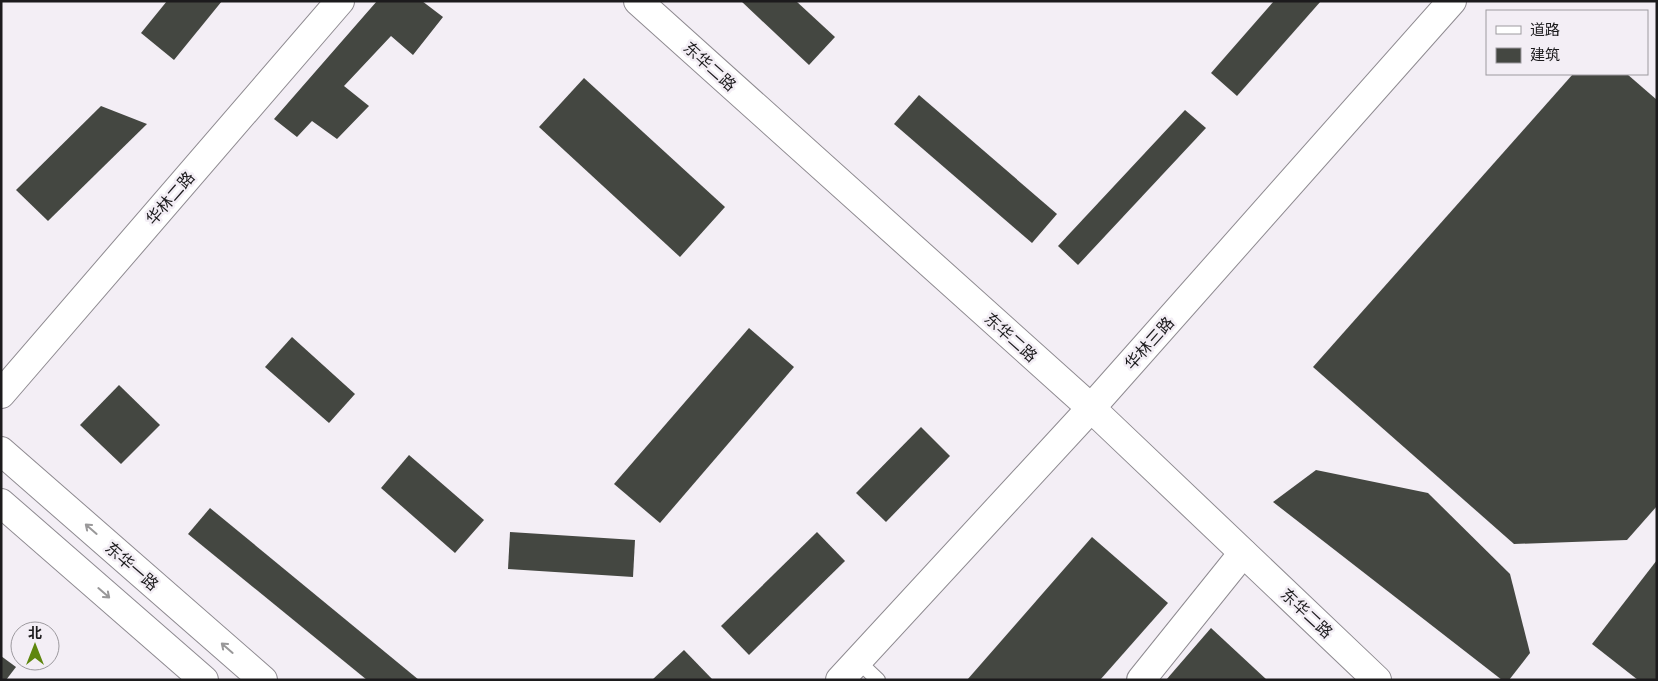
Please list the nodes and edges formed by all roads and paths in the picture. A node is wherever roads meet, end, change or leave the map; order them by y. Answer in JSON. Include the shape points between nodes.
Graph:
{"nodes":[{"id":1,"x":340,"y":1,"type":"edge"},
{"id":2,"x":638,"y":1,"type":"edge"},
{"id":3,"x":1452,"y":1,"type":"edge"},
{"id":4,"x":1,"y":394,"type":"edge"},
{"id":5,"x":1091,"y":408,"type":"junction"},
{"id":6,"x":1,"y":451,"type":"edge"},
{"id":7,"x":1,"y":503,"type":"edge"},
{"id":8,"x":1244,"y":553,"type":"junction"},
{"id":9,"x":849,"y":670,"type":"edge"},
{"id":10,"x":204,"y":680,"type":"edge"},
{"id":11,"x":263,"y":680,"type":"edge"},
{"id":12,"x":878,"y":680,"type":"edge"},
{"id":13,"x":1141,"y":680,"type":"edge"},
{"id":14,"x":1377,"y":680,"type":"edge"}],
"edges":[{"from":1,"to":4,"type":"street","name":"华林二路"},
{"from":2,"to":5,"type":"street","name":"东华二路"},
{"from":3,"to":5,"type":"street","name":"华林三路"},
{"from":5,"to":8,"type":"street","name":"东华二路"},
{"from":5,"to":9,"type":"street","name":"华林三路"},
{"from":11,"to":6,"type":"street","name":"东华一路","one_way":true},
{"from":7,"to":10,"type":"street","one_way":true},
{"from":8,"to":13,"type":"street"},
{"from":8,"to":14,"type":"street","name":"东华二路"},
{"from":9,"to":12,"type":"lane"}]}
